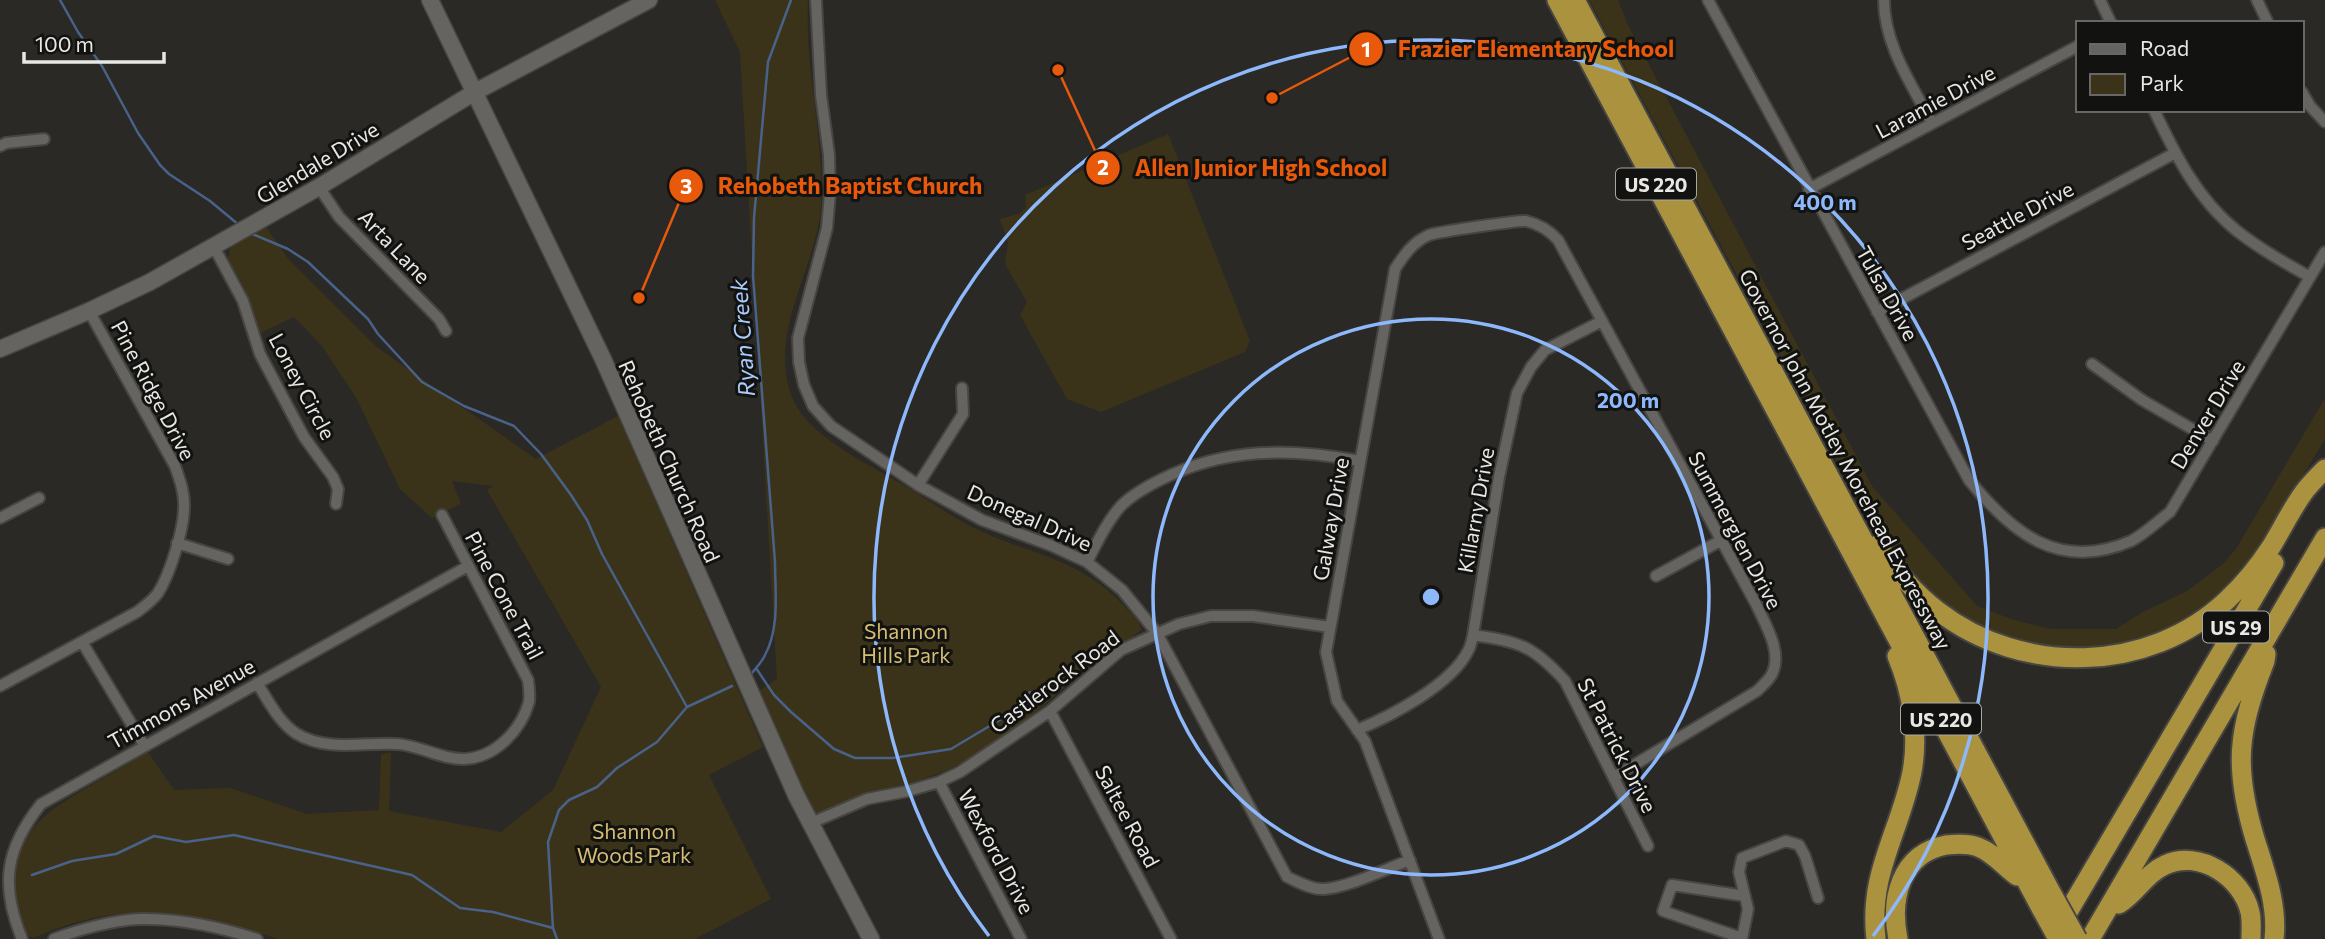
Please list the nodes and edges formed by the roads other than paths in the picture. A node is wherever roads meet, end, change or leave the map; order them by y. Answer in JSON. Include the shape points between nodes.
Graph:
{"nodes":[{"id":1,"x":430,"y":0,"type":"edge"},
{"id":2,"x":649,"y":0,"type":"edge"},
{"id":3,"x":816,"y":0,"type":"edge"},
{"id":4,"x":1557,"y":0,"type":"edge"},
{"id":5,"x":1575,"y":0,"type":"edge"},
{"id":6,"x":1708,"y":0,"type":"edge"},
{"id":7,"x":1884,"y":0,"type":"edge"},
{"id":8,"x":2100,"y":0,"type":"edge"},
{"id":9,"x":2257,"y":0,"type":"edge"},
{"id":10,"x":2110,"y":21,"type":"edge"},
{"id":11,"x":2267,"y":21,"type":"edge"},
{"id":12,"x":2076,"y":47,"type":"edge"},
{"id":13,"x":474,"y":92,"type":"junction"},
{"id":14,"x":2304,"y":95,"type":"edge"},
{"id":15,"x":2155,"y":112,"type":"edge"},
{"id":16,"x":2325,"y":122,"type":"edge"},
{"id":17,"x":1933,"y":123,"type":"junction"},
{"id":18,"x":44,"y":139,"type":"dead end"},
{"id":19,"x":0,"y":146,"type":"edge"},
{"id":20,"x":2175,"y":153,"type":"junction"},
{"id":21,"x":319,"y":187,"type":"junction"},
{"id":22,"x":1809,"y":189,"type":"junction"},
{"id":23,"x":1558,"y":240,"type":"joint"},
{"id":24,"x":214,"y":247,"type":"junction"},
{"id":25,"x":2325,"y":252,"type":"edge"},
{"id":26,"x":2310,"y":277,"type":"junction"},
{"id":27,"x":89,"y":311,"type":"junction"},
{"id":28,"x":1877,"y":312,"type":"junction"},
{"id":29,"x":1602,"y":321,"type":"junction"},
{"id":30,"x":446,"y":331,"type":"dead end"},
{"id":31,"x":0,"y":349,"type":"edge"},
{"id":32,"x":2092,"y":364,"type":"dead end"},
{"id":33,"x":962,"y":388,"type":"dead end"},
{"id":34,"x":2213,"y":441,"type":"junction"},
{"id":35,"x":1360,"y":461,"type":"junction"},
{"id":36,"x":2325,"y":469,"type":"edge"},
{"id":37,"x":2325,"y":476,"type":"edge"},
{"id":38,"x":918,"y":485,"type":"junction"},
{"id":39,"x":39,"y":498,"type":"dead end"},
{"id":40,"x":336,"y":504,"type":"dead end"},
{"id":41,"x":442,"y":515,"type":"dead end"},
{"id":42,"x":0,"y":518,"type":"edge"},
{"id":43,"x":1856,"y":525,"type":"junction"},
{"id":44,"x":2325,"y":538,"type":"edge"},
{"id":45,"x":1720,"y":541,"type":"junction"},
{"id":46,"x":177,"y":543,"type":"junction"},
{"id":47,"x":2084,"y":551,"type":"joint"},
{"id":48,"x":1853,"y":555,"type":"junction"},
{"id":49,"x":228,"y":559,"type":"dead end"},
{"id":50,"x":1087,"y":562,"type":"junction"},
{"id":51,"x":468,"y":566,"type":"junction"},
{"id":52,"x":1656,"y":576,"type":"dead end"},
{"id":53,"x":1330,"y":627,"type":"junction"},
{"id":54,"x":1157,"y":633,"type":"junction"},
{"id":55,"x":1473,"y":635,"type":"junction"},
{"id":56,"x":2266,"y":639,"type":"junction"},
{"id":57,"x":82,"y":642,"type":"junction"},
{"id":58,"x":257,"y":684,"type":"junction"},
{"id":59,"x":0,"y":686,"type":"edge"},
{"id":60,"x":1050,"y":711,"type":"junction"},
{"id":61,"x":1357,"y":730,"type":"junction"},
{"id":62,"x":144,"y":745,"type":"junction"},
{"id":63,"x":1614,"y":778,"type":"junction"},
{"id":64,"x":939,"y":782,"type":"junction"},
{"id":65,"x":811,"y":823,"type":"junction"},
{"id":66,"x":1648,"y":846,"type":"dead end"},
{"id":67,"x":1410,"y":860,"type":"junction"},
{"id":68,"x":2028,"y":883,"type":"junction"},
{"id":69,"x":1745,"y":895,"type":"junction"},
{"id":70,"x":1818,"y":898,"type":"dead end"},
{"id":71,"x":2048,"y":903,"type":"junction"},
{"id":72,"x":2106,"y":912,"type":"junction"},
{"id":73,"x":1742,"y":938,"type":"edge"},
{"id":74,"x":22,"y":939,"type":"edge"},
{"id":75,"x":54,"y":939,"type":"edge"},
{"id":76,"x":256,"y":939,"type":"edge"},
{"id":77,"x":871,"y":939,"type":"edge"},
{"id":78,"x":1021,"y":939,"type":"edge"},
{"id":79,"x":1171,"y":939,"type":"edge"},
{"id":80,"x":1439,"y":939,"type":"edge"},
{"id":81,"x":1876,"y":939,"type":"edge"},
{"id":82,"x":1898,"y":939,"type":"edge"},
{"id":83,"x":2052,"y":939,"type":"edge"},
{"id":84,"x":2058,"y":939,"type":"edge"},
{"id":85,"x":2077,"y":939,"type":"edge"},
{"id":86,"x":2090,"y":939,"type":"edge"},
{"id":87,"x":2251,"y":939,"type":"edge"},
{"id":88,"x":2274,"y":939,"type":"edge"}],
"edges":[{"from":1,"to":13,"type":"street","name":"Rehobeth Church Road"},
{"from":2,"to":13,"type":"street","name":"Glendale Drive"},
{"from":3,"to":38,"type":"street","name":"Donegal Drive","via":[[830,192],[827,228],[798,338],[799,362],[813,406],[831,426]]},
{"from":4,"to":48,"type":"highway","name":"Governor John Motley Morehead Expressway","number":"US 220"},
{"from":5,"to":43,"type":"highway","name":"Governor John Motley Morehead Expressway","number":"US 220"},
{"from":6,"to":22,"type":"street","name":"Tulsa Drive"},
{"from":7,"to":17,"type":"street","via":[[1894,50]]},
{"from":8,"to":10,"type":"street"},
{"from":9,"to":11,"type":"street"},
{"from":12,"to":17,"type":"street","name":"Laramie Drive"},
{"from":13,"to":21,"type":"street","name":"Glendale Drive"},
{"from":13,"to":65,"type":"street","name":"Rehobeth Church Road","via":[[603,359]]},
{"from":14,"to":16,"type":"street"},
{"from":15,"to":20,"type":"street"},
{"from":17,"to":22,"type":"street","name":"Laramie Drive"},
{"from":18,"to":19,"type":"street"},
{"from":20,"to":26,"type":"street","via":[[2200,192],[2235,229]]},
{"from":20,"to":28,"type":"street","name":"Seattle Drive"},
{"from":21,"to":24,"type":"street","name":"Glendale Drive"},
{"from":21,"to":30,"type":"street","name":"Arta Lane","via":[[339,217],[439,318]]},
{"from":22,"to":28,"type":"street","name":"Tulsa Drive"},
{"from":23,"to":29,"type":"street","name":"Summerglen Drive"},
{"from":23,"to":35,"type":"street","name":"Galway Drive","via":[[1542,226],[1523,220],[1430,235],[1407,250],[1395,269]]},
{"from":24,"to":27,"type":"street","name":"Glendale Drive"},
{"from":24,"to":40,"type":"street","name":"Loney Circle","via":[[243,301],[260,354],[304,437],[333,477],[338,489]]},
{"from":25,"to":26,"type":"street","name":"Denver Drive"},
{"from":26,"to":34,"type":"street","name":"Denver Drive"},
{"from":27,"to":31,"type":"street","name":"Glendale Drive"},
{"from":27,"to":46,"type":"street","name":"Pine Ridge Drive","via":[[175,466],[184,510]]},
{"from":28,"to":47,"type":"street","name":"Tulsa Drive","via":[[1969,480],[1994,511],[2033,539],[2057,549]]},
{"from":29,"to":45,"type":"street","name":"Summerglen Drive"},
{"from":29,"to":55,"type":"street","name":"Killarny Drive","via":[[1545,350],[1517,393]]},
{"from":32,"to":34,"type":"street"},
{"from":33,"to":38,"type":"street","via":[[962,414]]},
{"from":34,"to":47,"type":"street","name":"Denver Drive","via":[[2170,512],[2133,540]]},
{"from":35,"to":50,"type":"street","via":[[1275,451],[1232,455],[1180,470],[1122,505]]},
{"from":35,"to":53,"type":"street","name":"Galway Drive"},
{"from":36,"to":43,"type":"highway","via":[[2304,492],[2256,570],[2212,613],[2153,645],[2095,658],[2033,654],[1974,633],[1924,599]]},
{"from":37,"to":83,"type":"highway","number":"US 29"},
{"from":38,"to":50,"type":"street","name":"Donegal Drive","via":[[982,520]]},
{"from":39,"to":42,"type":"street"},
{"from":41,"to":51,"type":"street","name":"Pine Cone Trail"},
{"from":43,"to":71,"type":"highway","name":"Governor John Motley Morehead Expressway","number":"US 220"},
{"from":44,"to":56,"type":"highway","number":"US 29"},
{"from":45,"to":52,"type":"street"},
{"from":45,"to":63,"type":"street","name":"Summerglen Drive","via":[[1769,632],[1777,659],[1771,675],[1757,691]]},
{"from":46,"to":49,"type":"street"},
{"from":46,"to":57,"type":"street","name":"Pine Ridge Drive","via":[[158,593],[150,602]]},
{"from":48,"to":68,"type":"highway","name":"Governor John Motley Morehead Expressway","number":"US 220"},
{"from":48,"to":81,"type":"highway","via":[[1901,667],[1915,736],[1912,773],[1880,872]]},
{"from":50,"to":54,"type":"street","name":"Donegal Drive","via":[[1122,590]]},
{"from":51,"to":58,"type":"street","name":"Timmons Avenue"},
{"from":51,"to":58,"type":"street","name":"Pine Cone Trail","via":[[528,680],[530,699],[522,720],[484,755],[463,759],[400,744],[339,746],[317,741],[297,734],[281,720]]},
{"from":53,"to":54,"type":"street","name":"Castlerock Road","via":[[1211,616]]},
{"from":53,"to":61,"type":"street","name":"Galway Drive","via":[[1326,652],[1333,688]]},
{"from":54,"to":60,"type":"street","name":"Castlerock Road","via":[[1121,650]]},
{"from":54,"to":67,"type":"street","name":"Donegal Drive","via":[[1287,877],[1322,889]]},
{"from":55,"to":61,"type":"street","name":"Killarny Drive","via":[[1468,651],[1452,672],[1413,702]]},
{"from":55,"to":63,"type":"street","name":"St Patrick Drive","via":[[1515,642],[1546,660],[1565,681]]},
{"from":56,"to":72,"type":"highway","number":"US 29"},
{"from":56,"to":88,"type":"highway","via":[[2266,661],[2244,720],[2240,748],[2244,799],[2273,902]]},
{"from":57,"to":59,"type":"street","name":"Pine Ridge Drive"},
{"from":57,"to":62,"type":"street"},
{"from":58,"to":62,"type":"street","name":"Timmons Avenue"},
{"from":60,"to":64,"type":"street","name":"Castlerock Road"},
{"from":60,"to":79,"type":"street","name":"Saltee Road"},
{"from":61,"to":67,"type":"street","name":"Galway Drive"},
{"from":62,"to":74,"type":"street","name":"Timmons Avenue","via":[[41,804],[24,826],[7,877],[8,899]]},
{"from":63,"to":66,"type":"street","name":"St Patrick Drive"},
{"from":64,"to":65,"type":"street","name":"Castlerock Road","via":[[867,799]]},
{"from":64,"to":78,"type":"street","name":"Wexford Drive"},
{"from":65,"to":77,"type":"street","name":"Rehobeth Church Road"},
{"from":67,"to":80,"type":"street","name":"Galway Drive"},
{"from":68,"to":71,"type":"highway","name":"Governor John Motley Morehead Expressway","number":"US 220"},
{"from":68,"to":82,"type":"highway","via":[[1978,847],[1957,843],[1935,847],[1915,859],[1898,886],[1894,905]]},
{"from":69,"to":70,"type":"street","via":[[1739,872],[1742,858],[1786,841],[1798,845],[1805,856]]},
{"from":69,"to":73,"type":"street","via":[[1748,909]]},
{"from":69,"to":73,"type":"street","via":[[1672,885],[1662,911]]},
{"from":71,"to":84,"type":"highway","name":"Governor John Motley Morehead Expressway","number":"US 220","bridge":true},
{"from":71,"to":85,"type":"highway","name":"Governor John Motley Morehead Expressway","number":"US 220","bridge":true},
{"from":72,"to":86,"type":"highway","number":"US 29"},
{"from":72,"to":87,"type":"highway","via":[[2125,900],[2148,874],[2187,860],[2222,871],[2241,890],[2250,912]]},
{"from":75,"to":76,"type":"street","via":[[138,919],[229,930]]}]}
